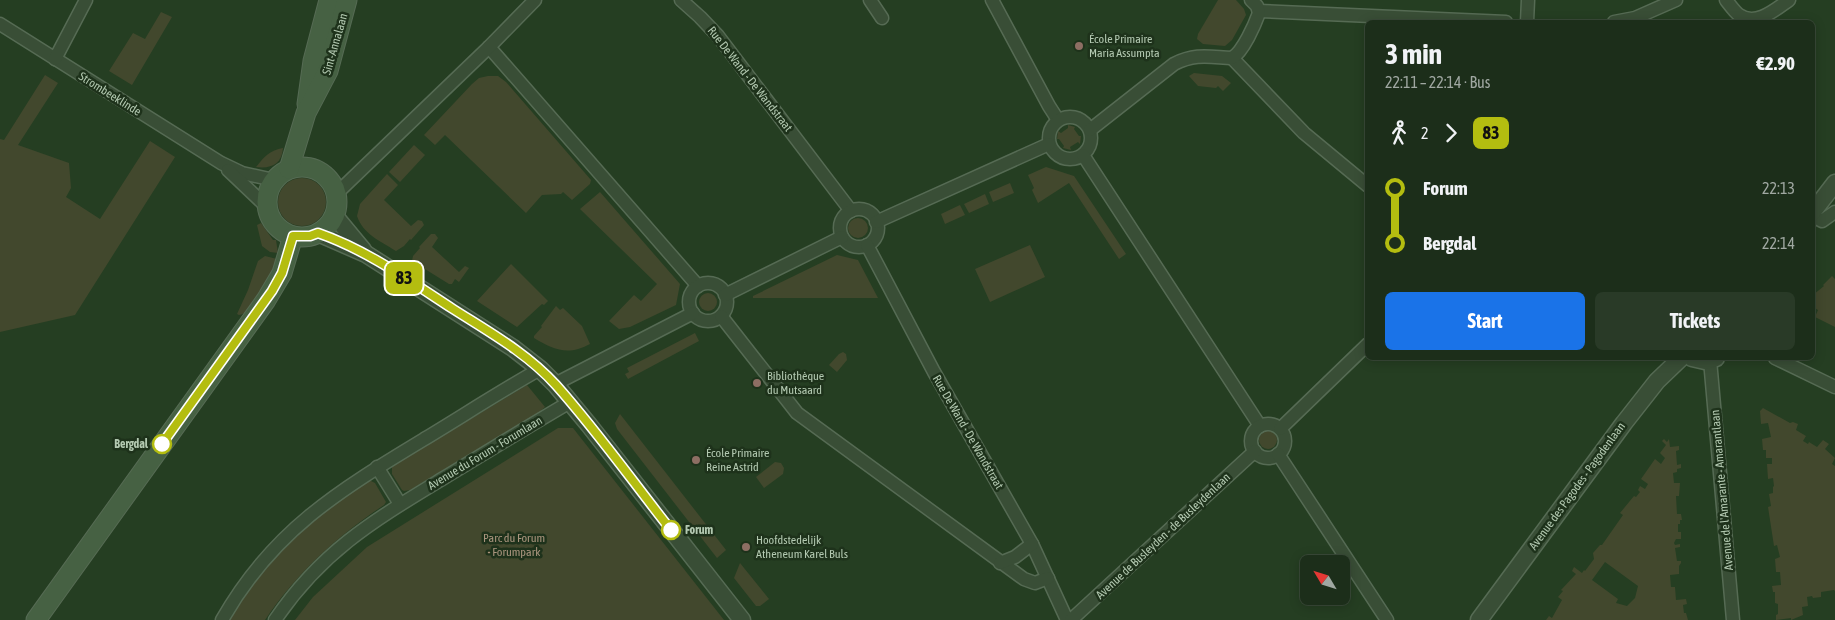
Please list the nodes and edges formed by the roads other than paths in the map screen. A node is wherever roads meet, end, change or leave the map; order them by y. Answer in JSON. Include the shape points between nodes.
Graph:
{"nodes":[{"id":1,"x":86,"y":0,"type":"edge"},
{"id":2,"x":329,"y":0,"type":"edge"},
{"id":3,"x":347,"y":0,"type":"edge"},
{"id":4,"x":535,"y":0,"type":"edge"},
{"id":5,"x":681,"y":0,"type":"edge"},
{"id":6,"x":870,"y":0,"type":"edge"},
{"id":7,"x":992,"y":0,"type":"edge"},
{"id":8,"x":1528,"y":0,"type":"edge"},
{"id":9,"x":1676,"y":0,"type":"edge"},
{"id":10,"x":1726,"y":0,"type":"edge"},
{"id":11,"x":1789,"y":0,"type":"edge"},
{"id":12,"x":1255,"y":5,"type":"edge"},
{"id":13,"x":882,"y":18,"type":"dead end"},
{"id":14,"x":1476,"y":20,"type":"edge"},
{"id":15,"x":1527,"y":20,"type":"edge"},
{"id":16,"x":1635,"y":20,"type":"edge"},
{"id":17,"x":0,"y":24,"type":"edge"},
{"id":18,"x":489,"y":47,"type":"junction"},
{"id":19,"x":1232,"y":58,"type":"junction"},
{"id":20,"x":55,"y":59,"type":"junction"},
{"id":21,"x":306,"y":113,"type":"junction"},
{"id":22,"x":1058,"y":120,"type":"junction"},
{"id":23,"x":1090,"y":130,"type":"junction"},
{"id":24,"x":298,"y":144,"type":"junction"},
{"id":25,"x":1049,"y":144,"type":"junction"},
{"id":26,"x":1083,"y":155,"type":"junction"},
{"id":27,"x":221,"y":163,"type":"junction"},
{"id":28,"x":313,"y":168,"type":"junction"},
{"id":29,"x":282,"y":175,"type":"junction"},
{"id":30,"x":1835,"y":183,"type":"edge"},
{"id":31,"x":1365,"y":184,"type":"edge"},
{"id":32,"x":336,"y":194,"type":"junction"},
{"id":33,"x":267,"y":206,"type":"junction"},
{"id":34,"x":851,"y":211,"type":"junction"},
{"id":35,"x":1815,"y":211,"type":"edge"},
{"id":36,"x":1835,"y":212,"type":"edge"},
{"id":37,"x":334,"y":215,"type":"junction"},
{"id":38,"x":1815,"y":217,"type":"edge"},
{"id":39,"x":876,"y":222,"type":"junction"},
{"id":40,"x":318,"y":233,"type":"junction"},
{"id":41,"x":293,"y":236,"type":"junction"},
{"id":42,"x":842,"y":237,"type":"junction"},
{"id":43,"x":867,"y":245,"type":"junction"},
{"id":44,"x":366,"y":254,"type":"junction"},
{"id":45,"x":698,"y":286,"type":"junction"},
{"id":46,"x":726,"y":295,"type":"junction"},
{"id":47,"x":693,"y":314,"type":"junction"},
{"id":48,"x":721,"y":316,"type":"junction"},
{"id":49,"x":1365,"y":347,"type":"edge"},
{"id":50,"x":1679,"y":360,"type":"edge"},
{"id":51,"x":1713,"y":360,"type":"edge"},
{"id":52,"x":1779,"y":360,"type":"edge"},
{"id":53,"x":540,"y":369,"type":"junction"},
{"id":54,"x":555,"y":384,"type":"junction"},
{"id":55,"x":1835,"y":386,"type":"edge"},
{"id":56,"x":570,"y":402,"type":"junction"},
{"id":57,"x":1260,"y":426,"type":"junction"},
{"id":58,"x":1280,"y":428,"type":"junction"},
{"id":59,"x":1255,"y":451,"type":"junction"},
{"id":60,"x":1278,"y":454,"type":"junction"},
{"id":61,"x":377,"y":467,"type":"junction"},
{"id":62,"x":400,"y":504,"type":"junction"},
{"id":63,"x":1032,"y":544,"type":"junction"},
{"id":64,"x":1000,"y":563,"type":"junction"},
{"id":65,"x":1048,"y":578,"type":"junction"},
{"id":66,"x":36,"y":620,"type":"edge"},
{"id":67,"x":222,"y":620,"type":"edge"},
{"id":68,"x":275,"y":620,"type":"edge"},
{"id":69,"x":742,"y":620,"type":"edge"},
{"id":70,"x":1067,"y":620,"type":"edge"},
{"id":71,"x":1071,"y":620,"type":"edge"},
{"id":72,"x":1387,"y":620,"type":"edge"},
{"id":73,"x":1479,"y":620,"type":"edge"},
{"id":74,"x":1732,"y":620,"type":"edge"}],
"edges":[{"from":1,"to":20,"type":"street"},
{"from":2,"to":21,"type":"main road","name":"Sint-Annalaan","via":[[313,61]]},
{"from":3,"to":21,"type":"main road","name":"Sint-Annalaan","via":[[328,71]]},
{"from":4,"to":18,"type":"street"},
{"from":5,"to":34,"type":"street","name":"Rue De Wand - De Wandstraat","via":[[718,36]]},
{"from":6,"to":13,"type":"street"},
{"from":7,"to":22,"type":"street"},
{"from":8,"to":15,"type":"street"},
{"from":9,"to":16,"type":"street"},
{"from":10,"to":11,"type":"street","via":[[1739,15],[1755,19]]},
{"from":12,"to":14,"type":"street"},
{"from":12,"to":19,"type":"street","via":[[1258,16],[1240,50]]},
{"from":17,"to":20,"type":"street","name":"Strombeeklinde"},
{"from":18,"to":32,"type":"street"},
{"from":18,"to":45,"type":"street"},
{"from":19,"to":23,"type":"street","via":[[1196,56],[1174,64]]},
{"from":19,"to":31,"type":"street","via":[[1304,133]]},
{"from":20,"to":27,"type":"street","name":"Strombeeklinde"},
{"from":21,"to":24,"type":"main road","name":"Sint-Annalaan"},
{"from":22,"to":23,"type":"street","via":[[1074,117],[1083,121]]},
{"from":22,"to":25,"type":"street","via":[[1050,130]]},
{"from":23,"to":26,"type":"street","via":[[1090,143]]},
{"from":24,"to":28,"type":"main road"},
{"from":24,"to":29,"type":"main road","name":"Sint-Annalaan"},
{"from":25,"to":26,"type":"street","via":[[1057,155],[1066,159]]},
{"from":25,"to":39,"type":"street"},
{"from":26,"to":57,"type":"street"},
{"from":27,"to":29,"type":"street","name":"Strombeeklinde","via":[[242,173]]},
{"from":27,"to":33,"type":"street","name":"Strombeeklinde"},
{"from":28,"to":29,"type":"main road","via":[[297,167]]},
{"from":28,"to":32,"type":"main road","via":[[327,177]]},
{"from":29,"to":33,"type":"main road","via":[[269,188]]},
{"from":30,"to":35,"type":"street"},
{"from":32,"to":37,"type":"main road"},
{"from":33,"to":41,"type":"main road","via":[[278,228]]},
{"from":34,"to":39,"type":"street","via":[[866,211]]},
{"from":34,"to":42,"type":"street","via":[[841,222]]},
{"from":36,"to":38,"type":"street","via":[[1822,222]]},
{"from":37,"to":40,"type":"main road"},
{"from":37,"to":44,"type":"street"},
{"from":39,"to":43,"type":"street","via":[[876,236]]},
{"from":40,"to":41,"type":"main road"},
{"from":40,"to":44,"type":"street"},
{"from":41,"to":66,"type":"main road","via":[[282,273],[266,300]]},
{"from":42,"to":43,"type":"street","via":[[856,247]]},
{"from":42,"to":46,"type":"street"},
{"from":43,"to":63,"type":"street","name":"Rue De Wand - De Wandstraat","via":[[934,372]]},
{"from":44,"to":53,"type":"street","via":[[513,348]]},
{"from":45,"to":46,"type":"street","via":[[714,284]]},
{"from":45,"to":47,"type":"street","via":[[690,299]]},
{"from":46,"to":48,"type":"street","via":[[726,306]]},
{"from":47,"to":48,"type":"street","via":[[706,321]]},
{"from":47,"to":54,"type":"street"},
{"from":48,"to":64,"type":"street","via":[[794,410]]},
{"from":49,"to":58,"type":"street"},
{"from":50,"to":73,"type":"street","name":"Avenue des Pagodes - Pagodenlaan","via":[[1624,423]]},
{"from":51,"to":74,"type":"street","name":"Avenue de l'Amarante - Amarantlaan"},
{"from":52,"to":55,"type":"street"},
{"from":53,"to":54,"type":"street"},
{"from":53,"to":61,"type":"street"},
{"from":54,"to":56,"type":"street"},
{"from":56,"to":62,"type":"street","name":"Avenue du Forum - Forumlaan"},
{"from":56,"to":69,"type":"street"},
{"from":57,"to":58,"type":"street","via":[[1270,424]]},
{"from":57,"to":59,"type":"street","via":[[1252,435]]},
{"from":58,"to":60,"type":"street","via":[[1285,439]]},
{"from":59,"to":60,"type":"street","via":[[1266,457]]},
{"from":59,"to":71,"type":"street","name":"Avenue de Busleyden - de Busleydenlaan"},
{"from":60,"to":72,"type":"street"},
{"from":61,"to":62,"type":"street"},
{"from":61,"to":67,"type":"street","via":[[327,500],[283,538],[251,576]]},
{"from":62,"to":68,"type":"street","name":"Avenue du Forum - Forumlaan","via":[[354,534],[320,564]]},
{"from":63,"to":64,"type":"street"},
{"from":63,"to":65,"type":"street","name":"Rue De Wand - De Wandstraat"},
{"from":64,"to":65,"type":"street","via":[[1030,582]]},
{"from":65,"to":70,"type":"street","name":"Rue De Wand - De Wandstraat"}]}
